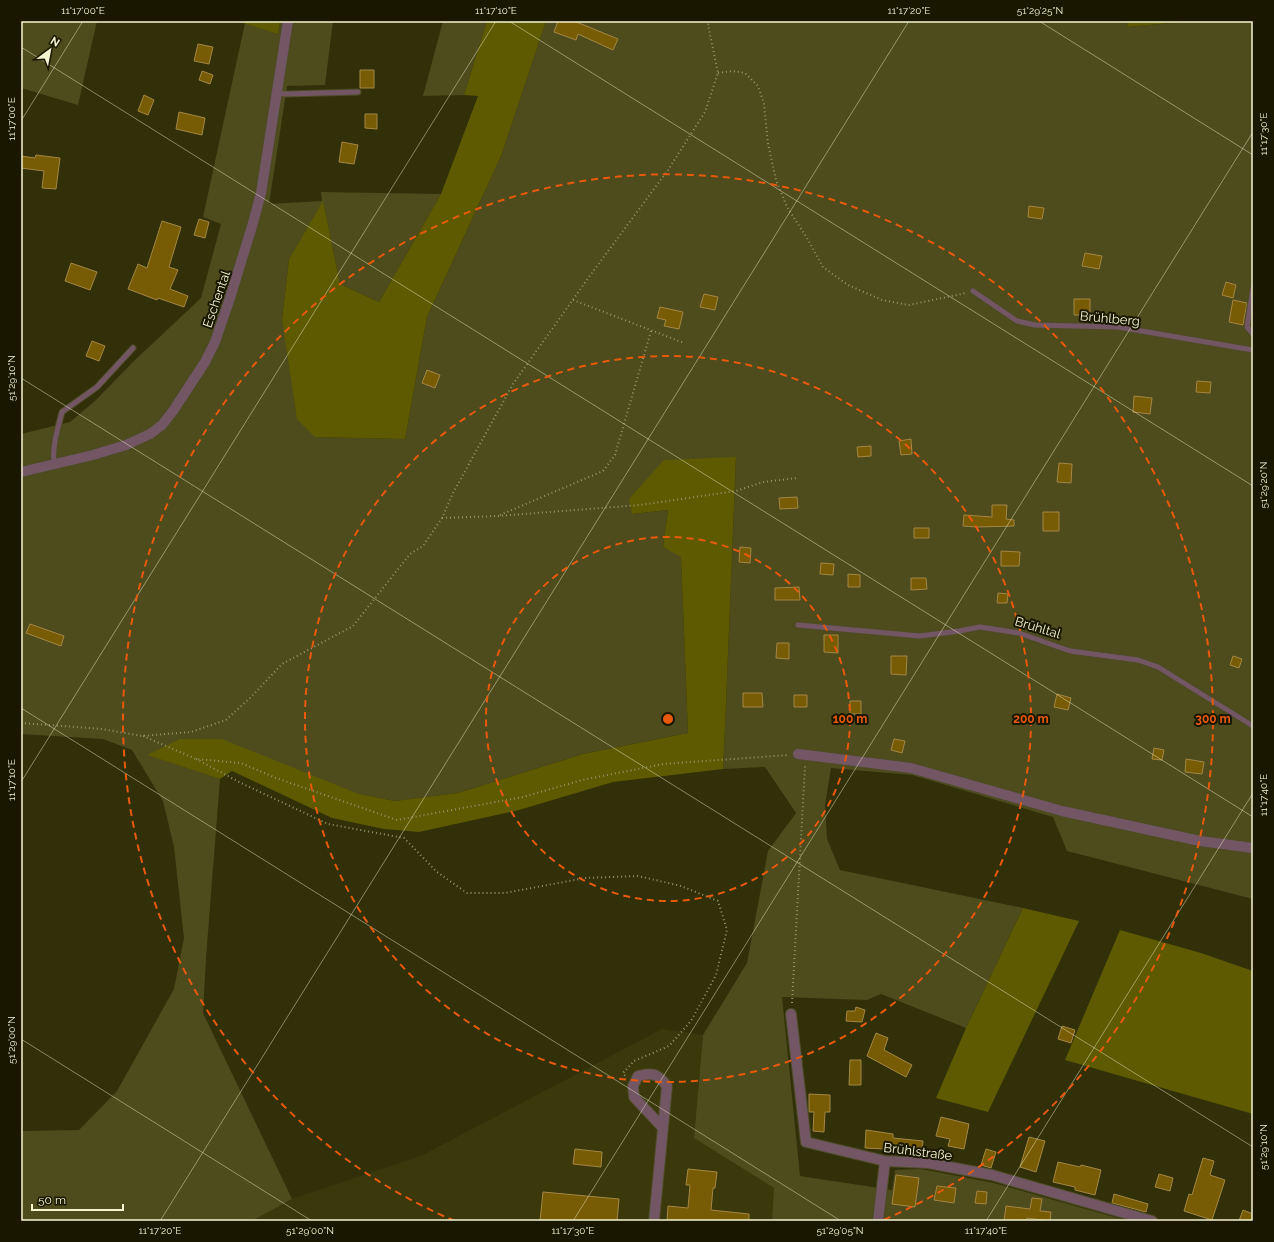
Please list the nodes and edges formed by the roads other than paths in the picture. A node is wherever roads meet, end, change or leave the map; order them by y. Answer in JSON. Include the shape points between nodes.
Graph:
{"nodes":[{"id":1,"x":288,"y":21,"type":"edge"},
{"id":2,"x":358,"y":92,"type":"dead end"},
{"id":3,"x":277,"y":93,"type":"junction"},
{"id":4,"x":1253,"y":288,"type":"edge"},
{"id":5,"x":973,"y":291,"type":"road end"},
{"id":6,"x":1251,"y":308,"type":"edge"},
{"id":7,"x":1253,"y":334,"type":"edge"},
{"id":8,"x":133,"y":348,"type":"dead end"},
{"id":9,"x":1253,"y":350,"type":"edge"},
{"id":10,"x":54,"y":463,"type":"junction"},
{"id":11,"x":21,"y":472,"type":"edge"},
{"id":12,"x":798,"y":625,"type":"dead end"},
{"id":13,"x":1253,"y":726,"type":"edge"},
{"id":14,"x":802,"y":755,"type":"road end"},
{"id":15,"x":1253,"y":848,"type":"edge"},
{"id":16,"x":791,"y":1014,"type":"road end"},
{"id":17,"x":663,"y":1128,"type":"junction"},
{"id":18,"x":885,"y":1162,"type":"junction"},
{"id":19,"x":654,"y":1221,"type":"edge"},
{"id":20,"x":878,"y":1221,"type":"edge"},
{"id":21,"x":1152,"y":1221,"type":"edge"}],
"edges":[{"from":1,"to":3,"type":"street","name":"Eschental"},
{"from":2,"to":3,"type":"lane"},
{"from":3,"to":10,"type":"street","name":"Eschental","via":[[261,193],[253,223],[215,342],[199,373],[162,425],[150,434],[93,456]]},
{"from":4,"to":6,"type":"lane"},
{"from":5,"to":9,"type":"lane","name":"Brühlberg","via":[[1017,321],[1035,325],[1118,327]]},
{"from":6,"to":7,"type":"lane","via":[[1247,327]]},
{"from":8,"to":10,"type":"lane","via":[[97,387],[62,412],[54,448]]},
{"from":10,"to":11,"type":"street","name":"Eschental"},
{"from":12,"to":13,"type":"lane","name":"Brühltal","via":[[920,636],[980,627],[1019,633],[1070,650],[1138,660],[1158,667]]},
{"from":14,"to":15,"type":"street","via":[[911,768],[1062,811],[1200,841]]},
{"from":16,"to":18,"type":"street","name":"Brühlstraße","via":[[806,1142]]},
{"from":17,"to":17,"type":"street","via":[[667,1086],[660,1077],[649,1073],[638,1076],[633,1086],[634,1097]]},
{"from":17,"to":19,"type":"street"},
{"from":18,"to":20,"type":"street"},
{"from":18,"to":21,"type":"street","name":"Brühlstraße","via":[[928,1163],[992,1175]]}]}
